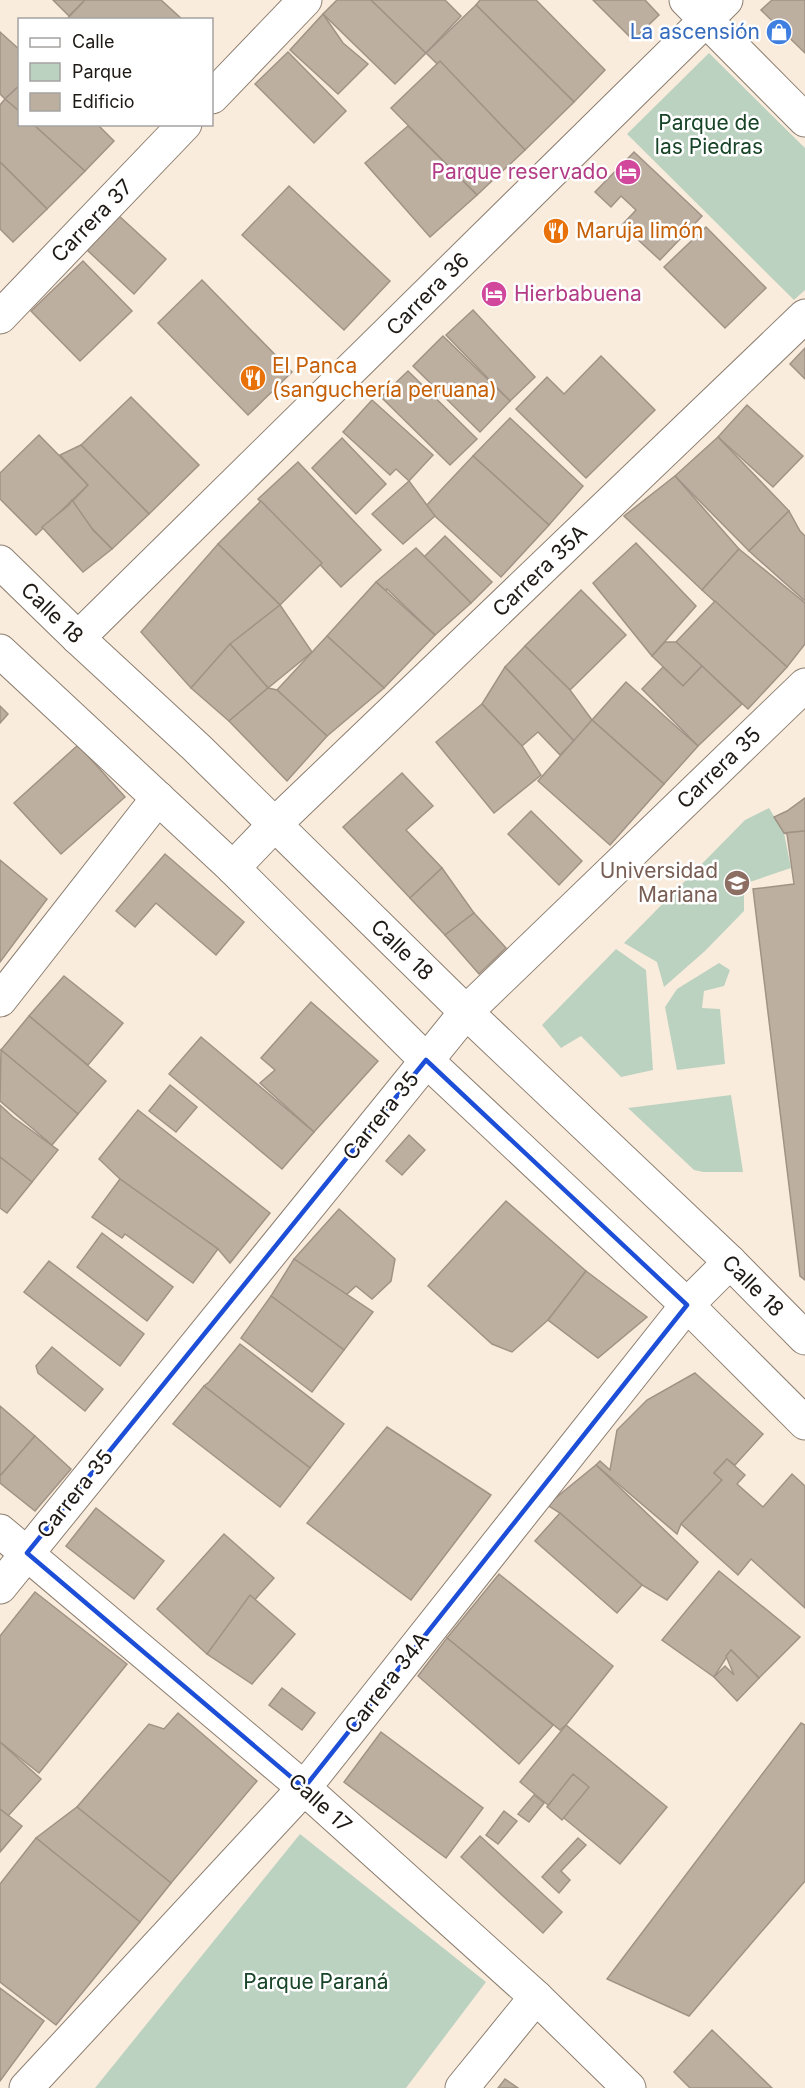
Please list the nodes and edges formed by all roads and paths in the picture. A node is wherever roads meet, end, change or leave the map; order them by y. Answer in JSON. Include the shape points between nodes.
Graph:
{"nodes":[{"id":1,"x":305,"y":0,"type":"edge"},
{"id":2,"x":706,"y":7,"type":"edge"},
{"id":3,"x":213,"y":96,"type":"edge"},
{"id":4,"x":805,"y":120,"type":"edge"},
{"id":5,"x":183,"y":126,"type":"edge"},
{"id":6,"x":805,"y":316,"type":"edge"},
{"id":7,"x":0,"y":317,"type":"edge"},
{"id":8,"x":0,"y":562,"type":"edge"},
{"id":9,"x":78,"y":638,"type":"junction"},
{"id":10,"x":0,"y":651,"type":"edge"},
{"id":11,"x":805,"y":685,"type":"edge"},
{"id":12,"x":158,"y":798,"type":"junction"},
{"id":13,"x":274,"y":825,"type":"junction"},
{"id":14,"x":233,"y":868,"type":"junction"},
{"id":15,"x":0,"y":1000,"type":"edge"},
{"id":16,"x":466,"y":1012,"type":"junction"},
{"id":17,"x":426,"y":1060,"type":"junction"},
{"id":18,"x":730,"y":1262,"type":"junction"},
{"id":19,"x":687,"y":1305,"type":"junction"},
{"id":20,"x":805,"y":1338,"type":"edge"},
{"id":21,"x":805,"y":1423,"type":"edge"},
{"id":22,"x":0,"y":1532,"type":"edge"},
{"id":23,"x":27,"y":1553,"type":"junction"},
{"id":24,"x":0,"y":1587,"type":"edge"},
{"id":25,"x":304,"y":1788,"type":"junction"},
{"id":26,"x":536,"y":1997,"type":"junction"},
{"id":27,"x":26,"y":2088,"type":"edge"},
{"id":28,"x":462,"y":2088,"type":"edge"},
{"id":29,"x":629,"y":2088,"type":"edge"}],
"edges":[{"from":1,"to":3,"type":"street"},
{"from":2,"to":4,"type":"street"},
{"from":2,"to":9,"type":"street","name":"Carrera 36"},
{"from":5,"to":7,"type":"street","name":"Carrera 37"},
{"from":6,"to":13,"type":"street","name":"Carrera 35A"},
{"from":8,"to":9,"type":"street","name":"Calle 18"},
{"from":9,"to":13,"type":"street","name":"Calle 18"},
{"from":10,"to":12,"type":"street"},
{"from":11,"to":16,"type":"street","name":"Carrera 35"},
{"from":12,"to":14,"type":"street"},
{"from":12,"to":15,"type":"street"},
{"from":13,"to":14,"type":"street","name":"Carrera 35A"},
{"from":13,"to":16,"type":"street","name":"Calle 18"},
{"from":14,"to":17,"type":"street"},
{"from":16,"to":17,"type":"street","name":"Carrera 35"},
{"from":16,"to":18,"type":"street","name":"Calle 18"},
{"from":17,"to":19,"type":"street"},
{"from":17,"to":23,"type":"street","name":"Carrera 35"},
{"from":18,"to":19,"type":"street","name":"Carrera 34A"},
{"from":18,"to":20,"type":"street","name":"Calle 18"},
{"from":19,"to":21,"type":"street"},
{"from":19,"to":25,"type":"street","name":"Carrera 34A"},
{"from":22,"to":23,"type":"street","name":"Calle 17"},
{"from":23,"to":24,"type":"street","name":"Carrera 35"},
{"from":23,"to":25,"type":"street","name":"Calle 17"},
{"from":25,"to":26,"type":"street","name":"Calle 17"},
{"from":25,"to":27,"type":"street","name":"Carrera 34A"},
{"from":26,"to":28,"type":"street"},
{"from":26,"to":29,"type":"street","name":"Calle 17"}]}
